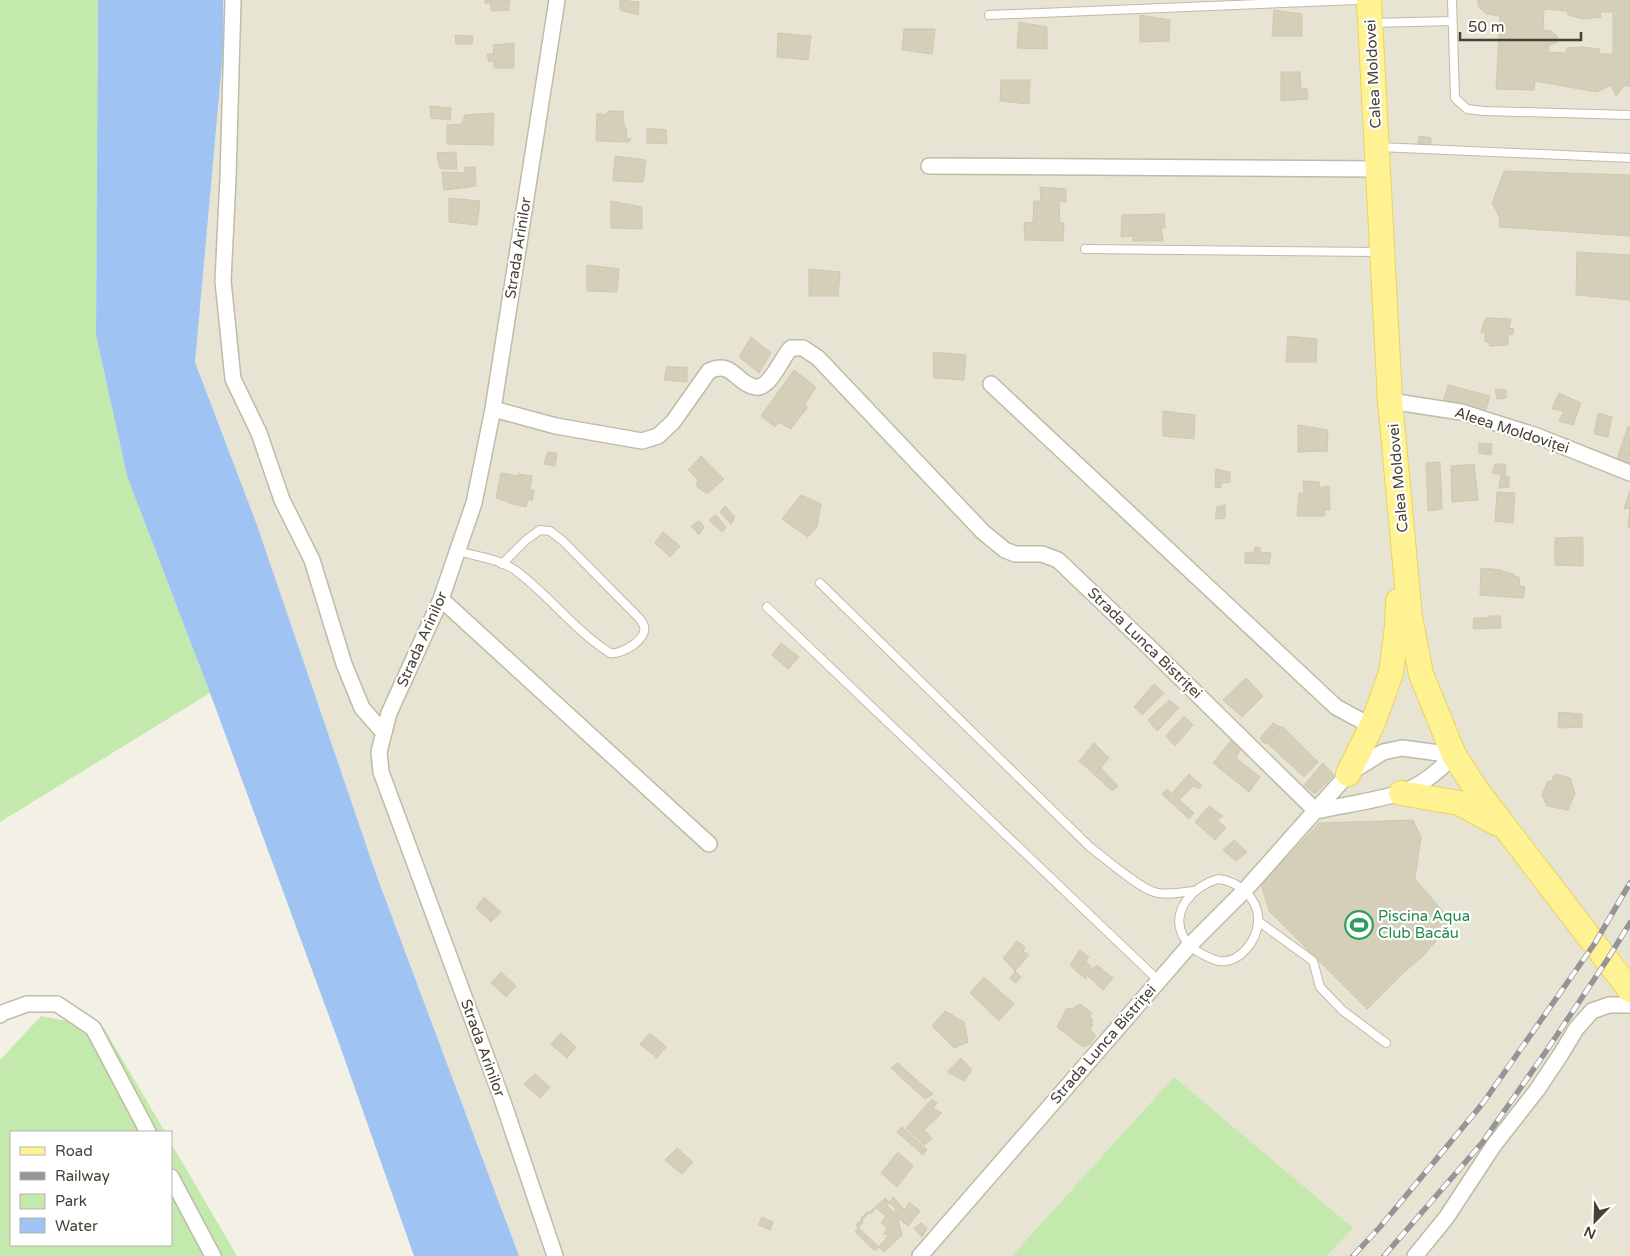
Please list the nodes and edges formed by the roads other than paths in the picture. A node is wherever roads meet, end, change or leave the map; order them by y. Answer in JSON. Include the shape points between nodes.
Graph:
{"nodes":[{"id":1,"x":233,"y":0,"type":"edge"},
{"id":2,"x":556,"y":0,"type":"edge"},
{"id":3,"x":1357,"y":0,"type":"edge"},
{"id":4,"x":1369,"y":0,"type":"edge"},
{"id":5,"x":1452,"y":0,"type":"edge"},
{"id":6,"x":989,"y":15,"type":"dead end"},
{"id":7,"x":1452,"y":21,"type":"junction"},
{"id":8,"x":1370,"y":23,"type":"junction"},
{"id":9,"x":1630,"y":115,"type":"edge"},
{"id":10,"x":1377,"y":158,"type":"junction"},
{"id":11,"x":1630,"y":158,"type":"edge"},
{"id":12,"x":929,"y":166,"type":"dead end"},
{"id":13,"x":1085,"y":249,"type":"dead end"},
{"id":14,"x":1382,"y":252,"type":"junction"},
{"id":15,"x":991,"y":384,"type":"dead end"},
{"id":16,"x":1390,"y":401,"type":"junction"},
{"id":17,"x":493,"y":409,"type":"junction"},
{"id":18,"x":1630,"y":472,"type":"edge"},
{"id":19,"x":1400,"y":497,"type":"junction"},
{"id":20,"x":457,"y":552,"type":"junction"},
{"id":21,"x":502,"y":564,"type":"junction"},
{"id":22,"x":820,"y":583,"type":"dead end"},
{"id":23,"x":441,"y":599,"type":"junction"},
{"id":24,"x":768,"y":607,"type":"dead end"},
{"id":25,"x":1373,"y":723,"type":"junction"},
{"id":26,"x":384,"y":733,"type":"junction"},
{"id":27,"x":1454,"y":755,"type":"junction"},
{"id":28,"x":1348,"y":774,"type":"junction"},
{"id":29,"x":1401,"y":793,"type":"junction"},
{"id":30,"x":1316,"y":811,"type":"junction"},
{"id":31,"x":1506,"y":828,"type":"junction"},
{"id":32,"x":709,"y":844,"type":"dead end"},
{"id":33,"x":1245,"y":890,"type":"junction"},
{"id":34,"x":1193,"y":891,"type":"junction"},
{"id":35,"x":1258,"y":921,"type":"junction"},
{"id":36,"x":1188,"y":946,"type":"junction"},
{"id":37,"x":1158,"y":980,"type":"junction"},
{"id":38,"x":1630,"y":990,"type":"edge"},
{"id":39,"x":1630,"y":1005,"type":"edge"},
{"id":40,"x":1,"y":1013,"type":"edge"},
{"id":41,"x":1386,"y":1043,"type":"dead end"},
{"id":42,"x":147,"y":1131,"type":"edge"},
{"id":43,"x":172,"y":1179,"type":"edge"},
{"id":44,"x":213,"y":1256,"type":"edge"},
{"id":45,"x":555,"y":1256,"type":"edge"},
{"id":46,"x":920,"y":1256,"type":"edge"},
{"id":47,"x":1415,"y":1256,"type":"edge"}],
"edges":[{"from":1,"to":26,"type":"street","via":[[223,281],[233,379],[259,434],[282,500],[312,560],[344,664],[362,708]]},
{"from":2,"to":17,"type":"street","name":"Strada Arinilor"},
{"from":3,"to":6,"type":"lane"},
{"from":4,"to":8,"type":"main road","name":"Calea Moldovei"},
{"from":5,"to":7,"type":"lane"},
{"from":7,"to":8,"type":"lane"},
{"from":7,"to":9,"type":"lane","via":[[1455,98],[1467,109]]},
{"from":8,"to":10,"type":"main road","name":"Calea Moldovei"},
{"from":10,"to":11,"type":"lane"},
{"from":10,"to":12,"type":"street"},
{"from":10,"to":14,"type":"main road","name":"Calea Moldovei"},
{"from":13,"to":14,"type":"lane"},
{"from":14,"to":16,"type":"main road","name":"Calea Moldovei"},
{"from":15,"to":25,"type":"street","via":[[1336,707]]},
{"from":16,"to":18,"type":"street","name":"Aleea Moldoviței","via":[[1461,412],[1537,436]]},
{"from":16,"to":19,"type":"main road","name":"Calea Moldovei"},
{"from":17,"to":20,"type":"street","name":"Strada Arinilor","via":[[474,503]]},
{"from":17,"to":30,"type":"street","name":"Strada Lunca Bistriței","via":[[556,426],[642,441],[658,436],[673,422],[709,371],[727,368],[754,387],[761,386],[770,380],[791,348],[803,348],[818,358],[983,532],[1004,550],[1015,554],[1042,554],[1058,560]]},
{"from":19,"to":25,"type":"main road","via":[[1397,627],[1391,673]]},
{"from":19,"to":27,"type":"main road","name":"Calea Moldovei","via":[[1410,616],[1421,674]]},
{"from":20,"to":21,"type":"lane"},
{"from":20,"to":23,"type":"street","name":"Strada Arinilor"},
{"from":21,"to":21,"type":"lane","via":[[514,570],[610,653],[626,650],[644,632],[640,619],[564,541],[550,531],[540,530]]},
{"from":22,"to":34,"type":"lane","via":[[1090,847],[1154,892]]},
{"from":23,"to":26,"type":"street","name":"Strada Arinilor","via":[[389,713]]},
{"from":23,"to":32,"type":"street"},
{"from":24,"to":37,"type":"lane"},
{"from":25,"to":28,"type":"main road"},
{"from":26,"to":45,"type":"street","name":"Strada Arinilor","via":[[380,752],[381,772],[503,1102]]},
{"from":27,"to":28,"type":"street","via":[[1402,748],[1383,752]]},
{"from":27,"to":29,"type":"street","via":[[1428,779]]},
{"from":27,"to":31,"type":"main road","name":"Calea Moldovei"},
{"from":28,"to":30,"type":"street"},
{"from":29,"to":30,"type":"street"},
{"from":29,"to":31,"type":"main road","via":[[1459,803]]},
{"from":30,"to":33,"type":"street","name":"Strada Lunca Bistriței"},
{"from":31,"to":38,"type":"main road","name":"Calea Moldovei"},
{"from":33,"to":34,"type":"lane","via":[[1228,880],[1218,879]]},
{"from":33,"to":35,"type":"lane","via":[[1254,904]]},
{"from":33,"to":36,"type":"street","name":"Strada Lunca Bistriței"},
{"from":34,"to":36,"type":"lane","via":[[1182,907],[1180,919],[1180,930]]},
{"from":35,"to":36,"type":"lane","via":[[1253,939],[1234,959],[1220,961]]},
{"from":35,"to":41,"type":"lane","via":[[1313,961],[1320,986],[1342,1010]]},
{"from":36,"to":37,"type":"street","name":"Strada Lunca Bistriței"},
{"from":37,"to":46,"type":"street","name":"Strada Lunca Bistriței"},
{"from":39,"to":47,"type":"street","via":[[1609,1005],[1592,1011],[1576,1029],[1562,1054],[1494,1145],[1446,1218]]},
{"from":40,"to":42,"type":"street","via":[[27,1004],[57,1004],[93,1028]]},
{"from":43,"to":44,"type":"street"}]}
